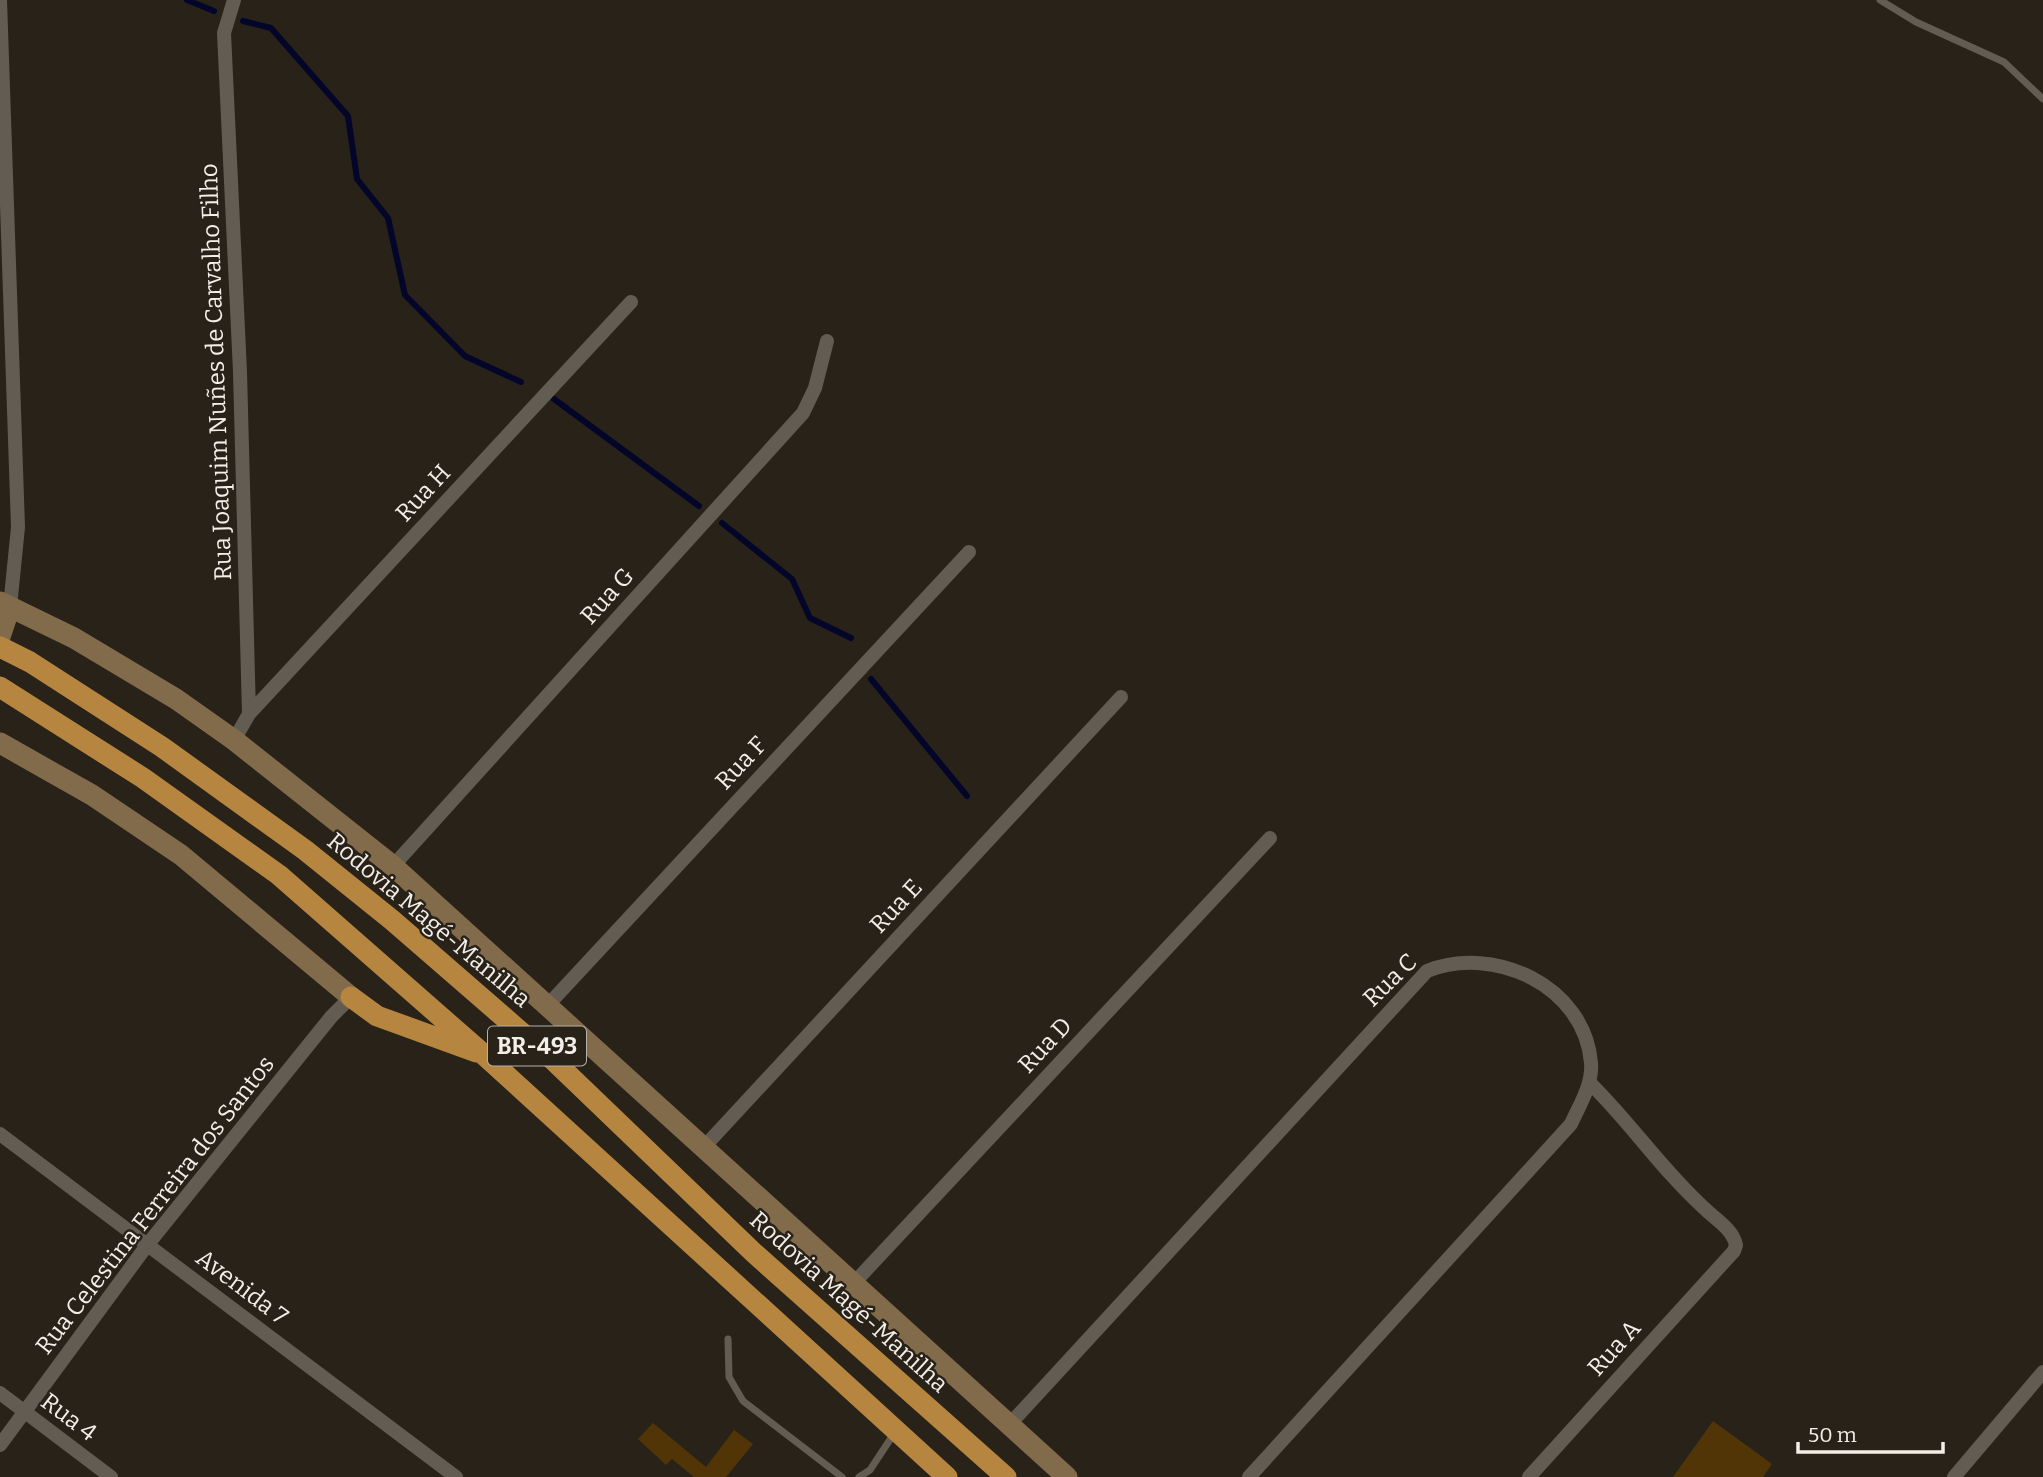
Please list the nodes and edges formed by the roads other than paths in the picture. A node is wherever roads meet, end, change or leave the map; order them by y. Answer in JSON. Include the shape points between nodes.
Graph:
{"nodes":[{"id":1,"x":0,"y":0,"type":"edge"},
{"id":2,"x":234,"y":0,"type":"edge"},
{"id":3,"x":1880,"y":0,"type":"edge"},
{"id":4,"x":2043,"y":99,"type":"edge"},
{"id":5,"x":631,"y":302,"type":"dead end"},
{"id":6,"x":827,"y":341,"type":"dead end"},
{"id":7,"x":969,"y":552,"type":"dead end"},
{"id":8,"x":5,"y":604,"type":"edge"},
{"id":9,"x":0,"y":637,"type":"edge"},
{"id":10,"x":0,"y":647,"type":"edge"},
{"id":11,"x":6,"y":690,"type":"edge"},
{"id":12,"x":1121,"y":697,"type":"dead end"},
{"id":13,"x":248,"y":714,"type":"junction"},
{"id":14,"x":234,"y":740,"type":"junction"},
{"id":15,"x":0,"y":743,"type":"edge"},
{"id":16,"x":1270,"y":838,"type":"dead end"},
{"id":17,"x":393,"y":866,"type":"junction"},
{"id":18,"x":351,"y":997,"type":"junction"},
{"id":19,"x":548,"y":1005,"type":"junction"},
{"id":20,"x":482,"y":1053,"type":"junction"},
{"id":21,"x":1589,"y":1082,"type":"junction"},
{"id":22,"x":0,"y":1134,"type":"edge"},
{"id":23,"x":705,"y":1146,"type":"junction"},
{"id":24,"x":148,"y":1244,"type":"junction"},
{"id":25,"x":853,"y":1284,"type":"junction"},
{"id":26,"x":728,"y":1339,"type":"dead end"},
{"id":27,"x":2043,"y":1372,"type":"edge"},
{"id":28,"x":0,"y":1394,"type":"edge"},
{"id":29,"x":25,"y":1412,"type":"junction"},
{"id":30,"x":1010,"y":1424,"type":"junction"},
{"id":31,"x":896,"y":1431,"type":"junction"},
{"id":32,"x":0,"y":1445,"type":"edge"},
{"id":33,"x":111,"y":1477,"type":"edge"},
{"id":34,"x":456,"y":1477,"type":"edge"},
{"id":35,"x":842,"y":1477,"type":"edge"},
{"id":36,"x":859,"y":1477,"type":"edge"},
{"id":37,"x":947,"y":1477,"type":"edge"},
{"id":38,"x":1006,"y":1477,"type":"edge"},
{"id":39,"x":1067,"y":1477,"type":"edge"},
{"id":40,"x":1249,"y":1477,"type":"edge"},
{"id":41,"x":1529,"y":1477,"type":"edge"},
{"id":42,"x":1954,"y":1477,"type":"edge"}],
"edges":[{"from":1,"to":8,"type":"street","via":[[18,527]]},
{"from":2,"to":13,"type":"street","name":"Rua Joaquim Nuñes de Carvalho Filho","via":[[224,33],[240,372]]},
{"from":3,"to":4,"type":"lane","via":[[1916,22],[2004,62]]},
{"from":5,"to":13,"type":"street","name":"Rua H"},
{"from":6,"to":17,"type":"street","name":"Rua G","via":[[803,413]]},
{"from":7,"to":19,"type":"street","name":"Rua F"},
{"from":8,"to":9,"type":"main road"},
{"from":8,"to":14,"type":"main road","via":[[128,669]]},
{"from":10,"to":38,"type":"highway","name":"Rodovia Magé-Manilha","number":"BR-493","via":[[162,747],[305,850],[392,920],[552,1059],[764,1262]]},
{"from":11,"to":20,"type":"highway","number":"BR-493","via":[[143,778],[279,875]]},
{"from":12,"to":23,"type":"street","name":"Rua E"},
{"from":13,"to":14,"type":"street","name":"Rua Joaquim Nuñes de Carvalho Filho"},
{"from":14,"to":17,"type":"main road"},
{"from":15,"to":18,"type":"main road","via":[[92,795],[181,855]]},
{"from":16,"to":25,"type":"street","name":"Rua D"},
{"from":17,"to":19,"type":"main road"},
{"from":18,"to":20,"type":"highway","via":[[377,1016]]},
{"from":18,"to":24,"type":"street","name":"Rua Celestina Ferreira dos Santos"},
{"from":19,"to":23,"type":"main road"},
{"from":20,"to":31,"type":"highway","number":"BR-493"},
{"from":21,"to":30,"type":"street","name":"Rua C","via":[[1591,1065],[1580,1028],[1568,1007],[1536,979],[1481,962],[1444,964],[1427,971]]},
{"from":21,"to":40,"type":"street","name":"Rua C","via":[[1571,1124]]},
{"from":21,"to":41,"type":"street","name":"Rua A","via":[[1678,1182],[1726,1227],[1735,1239],[1734,1251]]},
{"from":22,"to":24,"type":"street","name":"Avenida 7"},
{"from":23,"to":25,"type":"main road"},
{"from":24,"to":29,"type":"street","name":"Rua Celestina Ferreira dos Santos"},
{"from":24,"to":34,"type":"street","name":"Avenida 7"},
{"from":25,"to":30,"type":"main road"},
{"from":26,"to":35,"type":"lane","via":[[729,1377],[739,1395],[767,1422]]},
{"from":27,"to":42,"type":"street"},
{"from":28,"to":29,"type":"street","name":"Rua 4"},
{"from":29,"to":32,"type":"street","name":"Rua Celestina Ferreira dos Santos"},
{"from":29,"to":33,"type":"street","name":"Rua 4"},
{"from":30,"to":39,"type":"main road"},
{"from":31,"to":36,"type":"lane","via":[[870,1470]]},
{"from":31,"to":37,"type":"highway","number":"BR-493"}]}
